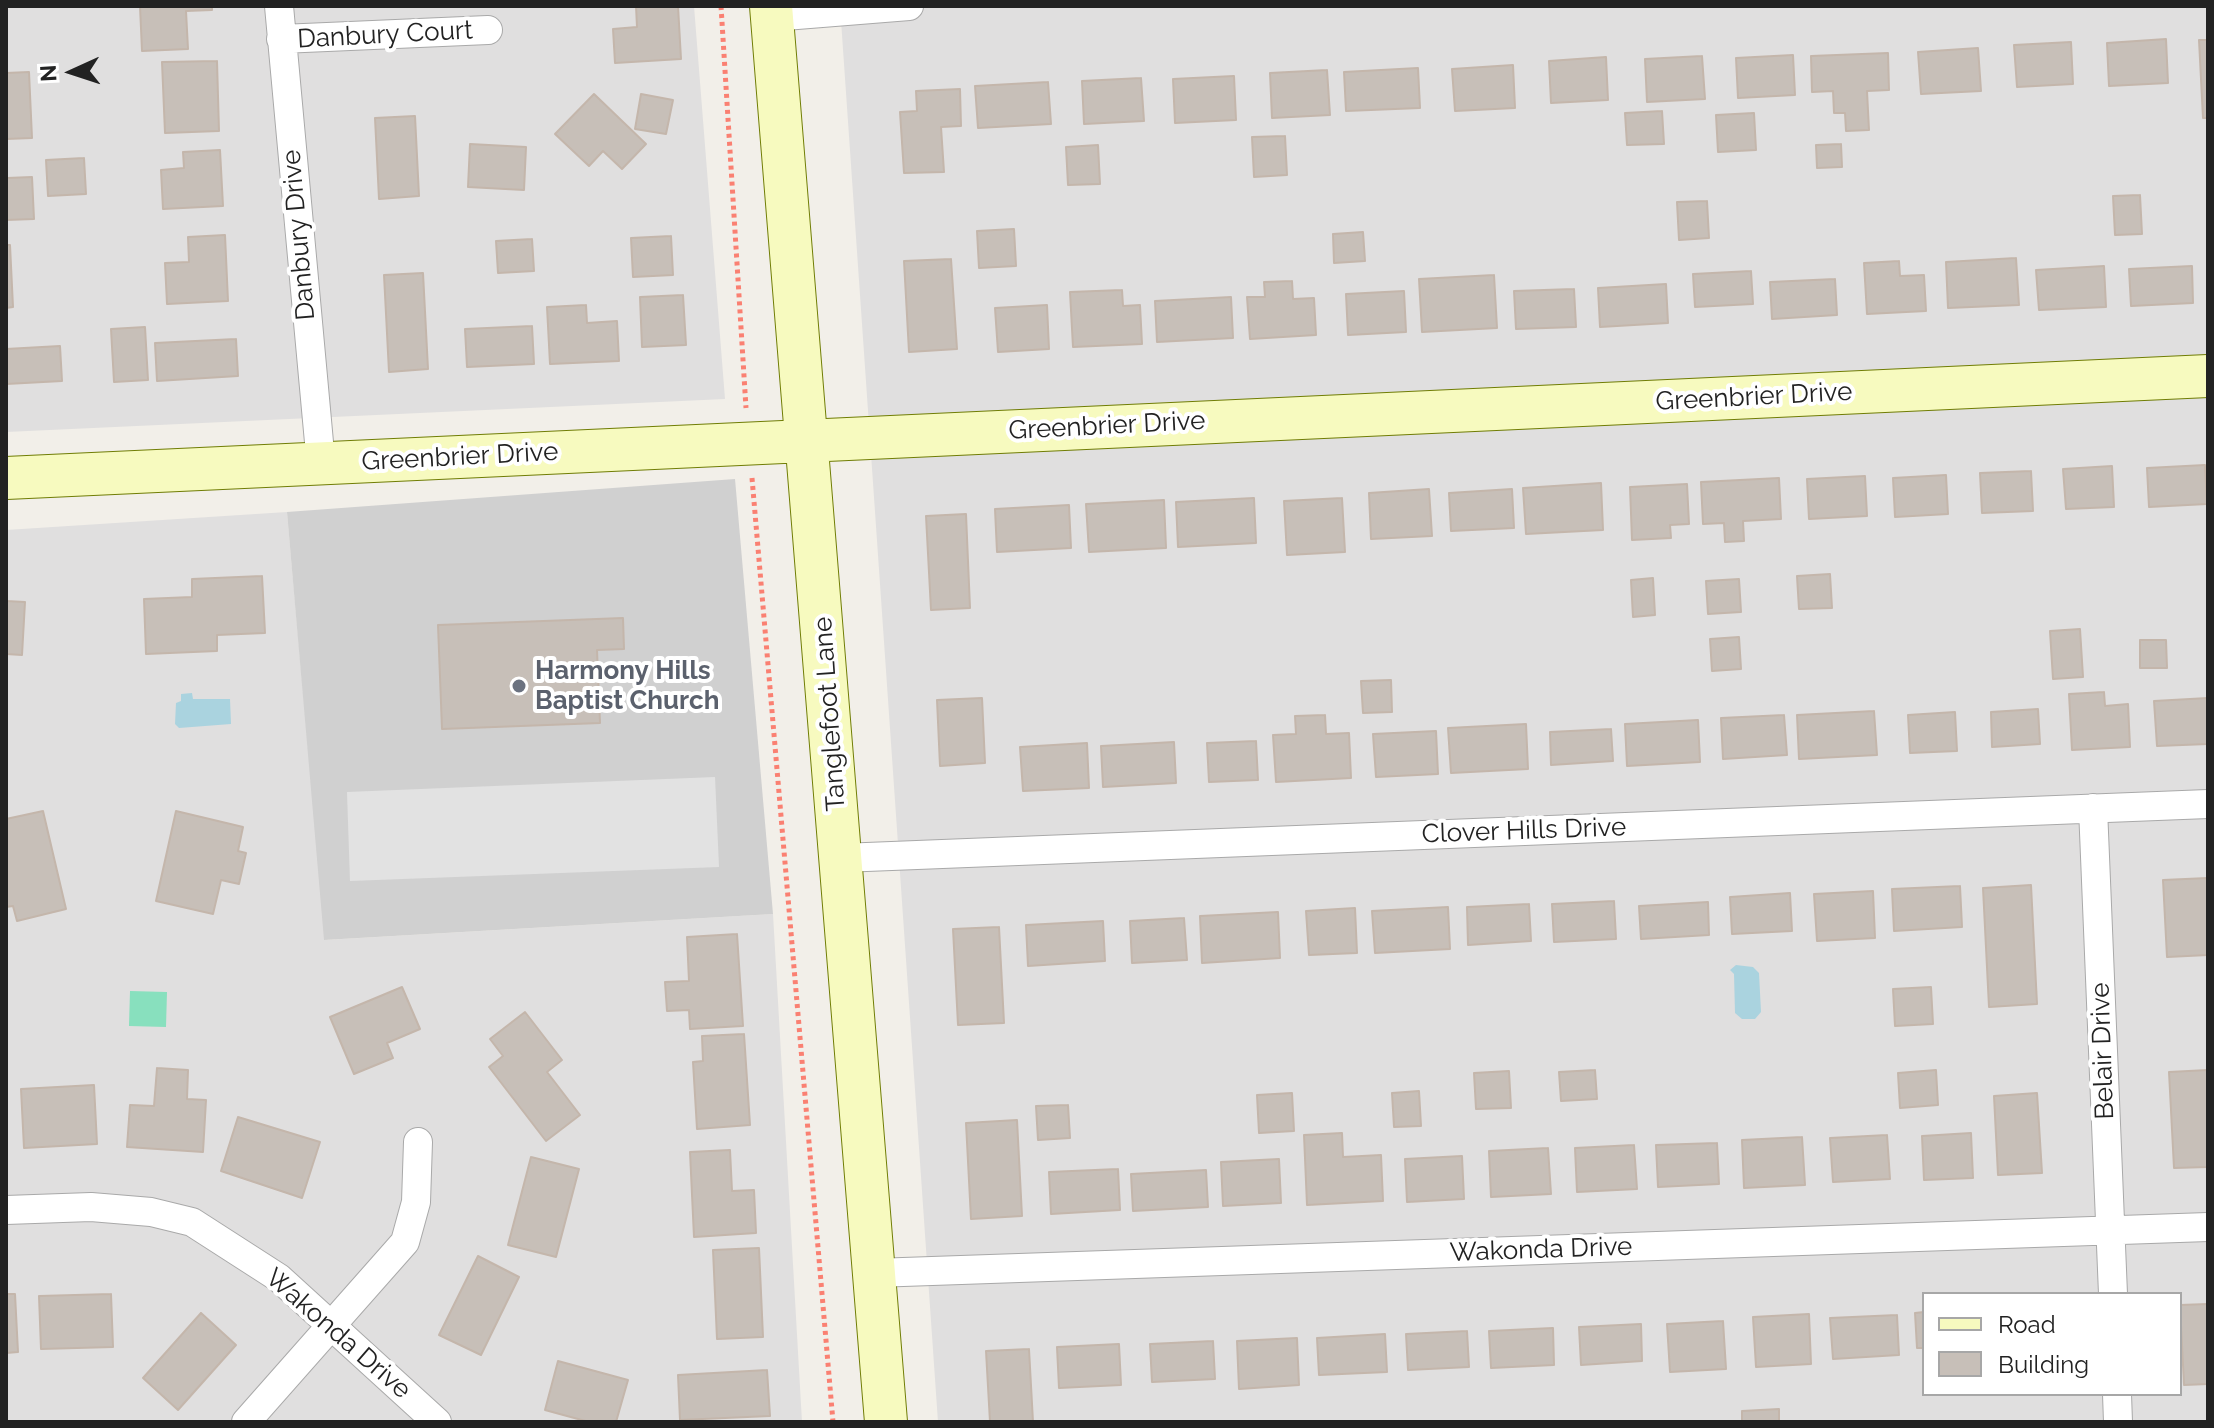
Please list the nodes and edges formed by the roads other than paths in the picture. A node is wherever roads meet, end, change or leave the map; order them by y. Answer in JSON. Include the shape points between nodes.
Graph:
{"nodes":[{"id":1,"x":279,"y":6,"type":"edge"},
{"id":2,"x":909,"y":6,"type":"edge"},
{"id":3,"x":772,"y":12,"type":"edge"},
{"id":4,"x":488,"y":30,"type":"dead end"},
{"id":5,"x":281,"y":39,"type":"junction"},
{"id":6,"x":2208,"y":376,"type":"edge"},
{"id":7,"x":808,"y":439,"type":"junction"},
{"id":8,"x":321,"y":464,"type":"junction"},
{"id":9,"x":6,"y":478,"type":"edge"},
{"id":10,"x":2208,"y":804,"type":"edge"},
{"id":11,"x":2093,"y":808,"type":"junction"},
{"id":12,"x":841,"y":858,"type":"junction"},
{"id":13,"x":418,"y":1142,"type":"dead end"},
{"id":14,"x":6,"y":1210,"type":"edge"},
{"id":15,"x":2208,"y":1227,"type":"edge"},
{"id":16,"x":2110,"y":1230,"type":"junction"},
{"id":17,"x":874,"y":1273,"type":"junction"},
{"id":18,"x":2113,"y":1292,"type":"edge"},
{"id":19,"x":331,"y":1325,"type":"junction"},
{"id":20,"x":2117,"y":1396,"type":"edge"},
{"id":21,"x":246,"y":1422,"type":"edge"},
{"id":22,"x":437,"y":1422,"type":"edge"},
{"id":23,"x":886,"y":1422,"type":"edge"},
{"id":24,"x":2118,"y":1422,"type":"edge"}],
"edges":[{"from":1,"to":5,"type":"street","name":"Danbury Drive"},
{"from":2,"to":3,"type":"street"},
{"from":3,"to":7,"type":"street","name":"Tanglefoot Lane"},
{"from":4,"to":5,"type":"street","name":"Danbury Court"},
{"from":5,"to":8,"type":"street","name":"Danbury Drive"},
{"from":6,"to":7,"type":"street","name":"Greenbrier Drive"},
{"from":7,"to":8,"type":"street","name":"Greenbrier Drive"},
{"from":7,"to":12,"type":"street","name":"Tanglefoot Lane"},
{"from":8,"to":9,"type":"street","name":"Greenbrier Drive"},
{"from":10,"to":11,"type":"street","name":"Clover Hills Drive"},
{"from":11,"to":12,"type":"street","name":"Clover Hills Drive"},
{"from":11,"to":16,"type":"street","name":"Belair Drive"},
{"from":12,"to":17,"type":"street","name":"Tanglefoot Lane"},
{"from":13,"to":19,"type":"street","via":[[416,1202],[405,1242]]},
{"from":14,"to":19,"type":"street","name":"Wakonda Drive","via":[[91,1207],[192,1222],[279,1278]]},
{"from":15,"to":16,"type":"street","name":"Wakonda Drive"},
{"from":16,"to":17,"type":"street","name":"Wakonda Drive"},
{"from":16,"to":18,"type":"street","name":"Belair Drive"},
{"from":17,"to":23,"type":"street","name":"Tanglefoot Lane"},
{"from":19,"to":21,"type":"street"},
{"from":19,"to":22,"type":"street","name":"Wakonda Drive"},
{"from":20,"to":24,"type":"street"}]}
